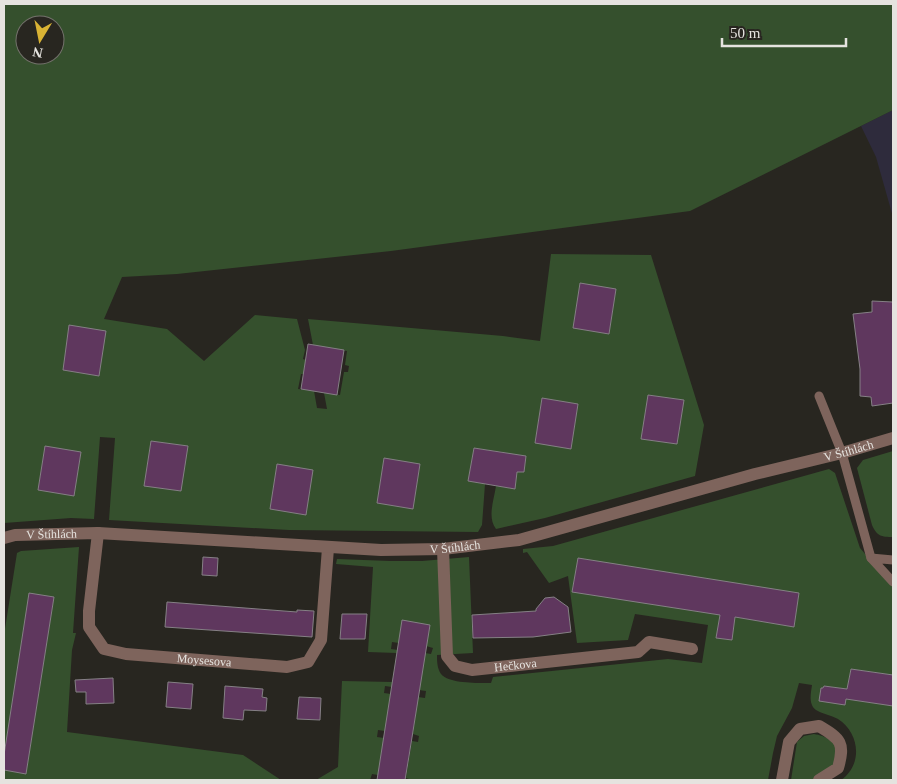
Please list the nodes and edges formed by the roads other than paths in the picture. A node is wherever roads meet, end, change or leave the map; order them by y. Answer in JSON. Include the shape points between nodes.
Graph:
{"nodes":[{"id":1,"x":819,"y":396,"type":"dead end"},
{"id":2,"x":893,"y":438,"type":"edge"},
{"id":3,"x":842,"y":453,"type":"junction"},
{"id":4,"x":98,"y":533,"type":"junction"},
{"id":5,"x":4,"y":538,"type":"edge"},
{"id":6,"x":328,"y":548,"type":"junction"},
{"id":7,"x":443,"y":549,"type":"junction"},
{"id":8,"x":871,"y":558,"type":"junction"},
{"id":9,"x":893,"y":560,"type":"edge"},
{"id":10,"x":893,"y":582,"type":"edge"},
{"id":11,"x":692,"y":649,"type":"dead end"},
{"id":12,"x":782,"y":780,"type":"edge"},
{"id":13,"x":819,"y":780,"type":"edge"}],
"edges":[{"from":1,"to":3,"type":"lane"},
{"from":2,"to":3,"type":"street","name":"V Štíhlách"},
{"from":3,"to":7,"type":"street","name":"V Štíhlách","via":[[519,540]]},
{"from":3,"to":8,"type":"lane"},
{"from":4,"to":5,"type":"street","name":"V Štíhlách"},
{"from":4,"to":6,"type":"street","name":"V Štíhlách"},
{"from":4,"to":6,"type":"street","name":"Moysesova","via":[[89,627],[104,649],[126,654],[287,667],[308,662],[321,640]]},
{"from":6,"to":7,"type":"street","name":"V Štíhlách"},
{"from":7,"to":11,"type":"street","name":"Hečkova","via":[[447,656],[455,666],[472,670],[638,652],[649,642]]},
{"from":8,"to":9,"type":"lane"},
{"from":8,"to":10,"type":"lane"},
{"from":12,"to":13,"type":"street","via":[[789,742],[800,729],[819,726],[836,736],[842,752],[838,768]]}]}
